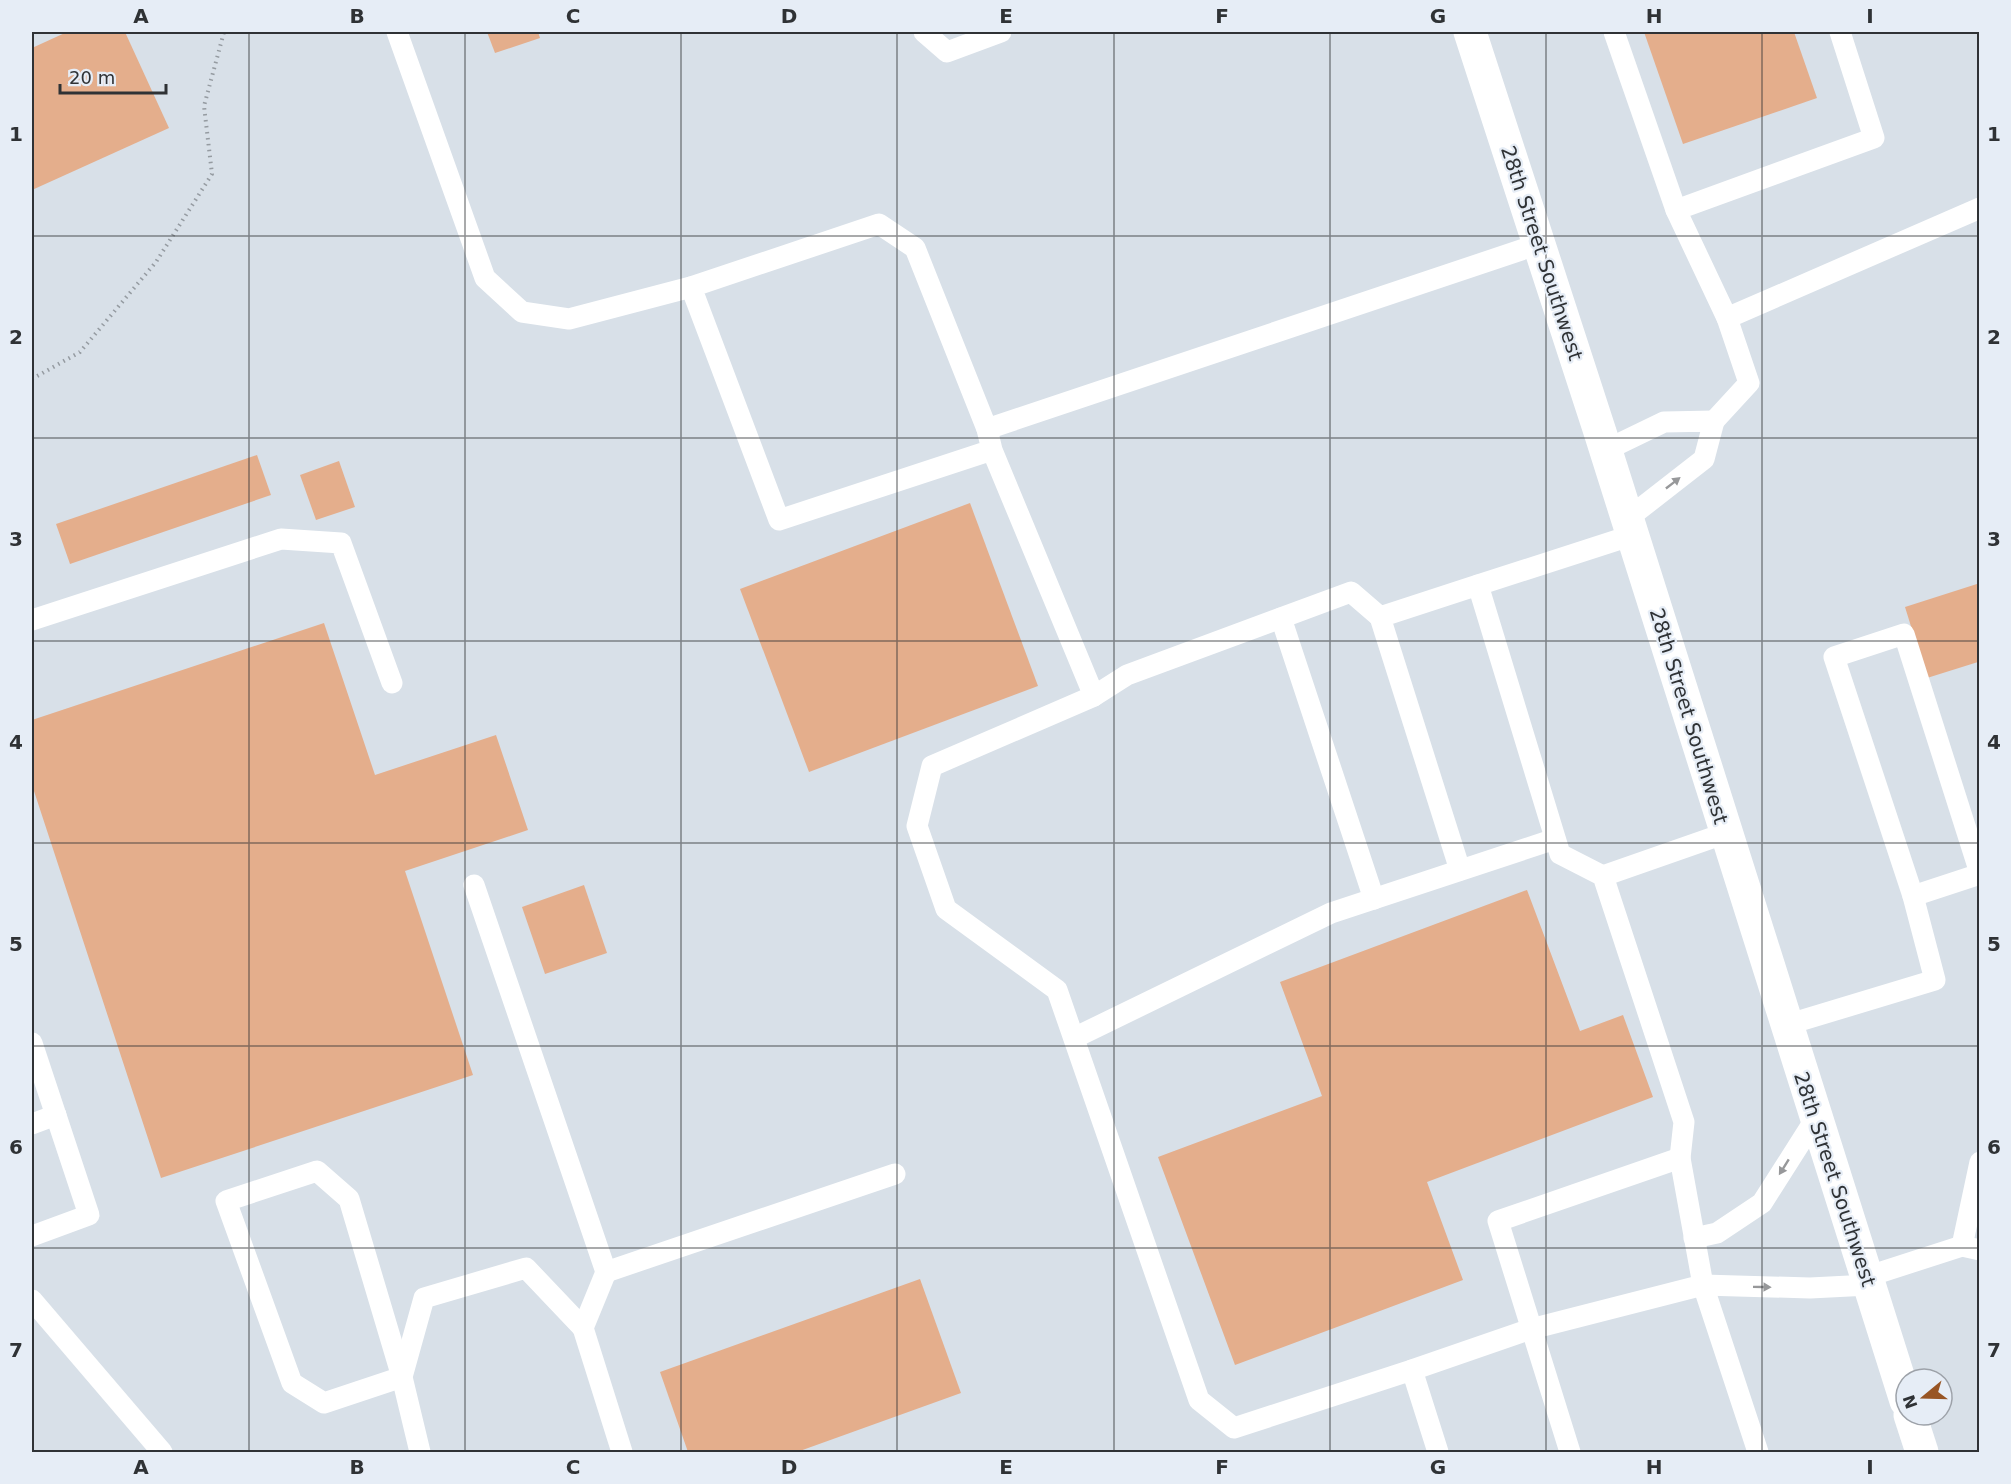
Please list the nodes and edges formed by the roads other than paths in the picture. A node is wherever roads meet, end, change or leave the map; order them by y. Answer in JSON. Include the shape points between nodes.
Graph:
{"nodes":[{"id":1,"x":397,"y":32,"type":"edge"},
{"id":2,"x":924,"y":32,"type":"edge"},
{"id":3,"x":1001,"y":32,"type":"edge"},
{"id":4,"x":1470,"y":32,"type":"edge"},
{"id":5,"x":1614,"y":32,"type":"edge"},
{"id":6,"x":1840,"y":32,"type":"edge"},
{"id":7,"x":1980,"y":208,"type":"edge"},
{"id":8,"x":1676,"y":210,"type":"junction"},
{"id":9,"x":1539,"y":244,"type":"junction"},
{"id":10,"x":691,"y":287,"type":"junction"},
{"id":11,"x":1727,"y":318,"type":"junction"},
{"id":12,"x":1714,"y":421,"type":"junction"},
{"id":13,"x":987,"y":429,"type":"junction"},
{"id":14,"x":992,"y":450,"type":"junction"},
{"id":15,"x":1604,"y":451,"type":"junction"},
{"id":16,"x":1630,"y":527,"type":"junction"},
{"id":17,"x":1478,"y":585,"type":"junction"},
{"id":18,"x":1380,"y":617,"type":"junction"},
{"id":19,"x":1281,"y":618,"type":"junction"},
{"id":20,"x":32,"y":620,"type":"edge"},
{"id":21,"x":392,"y":682,"type":"dead end"},
{"id":22,"x":1094,"y":696,"type":"junction"},
{"id":23,"x":1726,"y":833,"type":"junction"},
{"id":24,"x":1555,"y":839,"type":"junction"},
{"id":25,"x":1460,"y":870,"type":"junction"},
{"id":26,"x":1980,"y":873,"type":"edge"},
{"id":27,"x":1603,"y":876,"type":"junction"},
{"id":28,"x":474,"y":885,"type":"dead end"},
{"id":29,"x":1913,"y":896,"type":"junction"},
{"id":30,"x":1374,"y":899,"type":"junction"},
{"id":31,"x":1786,"y":1025,"type":"junction"},
{"id":32,"x":1074,"y":1038,"type":"junction"},
{"id":33,"x":32,"y":1043,"type":"edge"},
{"id":34,"x":56,"y":1115,"type":"junction"},
{"id":35,"x":1816,"y":1118,"type":"junction"},
{"id":36,"x":32,"y":1124,"type":"edge"},
{"id":37,"x":1680,"y":1158,"type":"junction"},
{"id":38,"x":1980,"y":1162,"type":"edge"},
{"id":39,"x":895,"y":1174,"type":"dead end"},
{"id":40,"x":32,"y":1236,"type":"edge"},
{"id":41,"x":1694,"y":1238,"type":"junction"},
{"id":42,"x":1971,"y":1248,"type":"edge"},
{"id":43,"x":606,"y":1272,"type":"junction"},
{"id":44,"x":1868,"y":1281,"type":"junction"},
{"id":45,"x":1703,"y":1285,"type":"junction"},
{"id":46,"x":32,"y":1300,"type":"edge"},
{"id":47,"x":582,"y":1328,"type":"junction"},
{"id":48,"x":1532,"y":1329,"type":"junction"},
{"id":49,"x":1895,"y":1367,"type":"edge"},
{"id":50,"x":1412,"y":1370,"type":"junction"},
{"id":51,"x":402,"y":1377,"type":"junction"},
{"id":52,"x":1914,"y":1427,"type":"edge"},
{"id":53,"x":162,"y":1452,"type":"edge"},
{"id":54,"x":420,"y":1452,"type":"edge"},
{"id":55,"x":622,"y":1452,"type":"edge"},
{"id":56,"x":1438,"y":1452,"type":"edge"},
{"id":57,"x":1570,"y":1452,"type":"edge"},
{"id":58,"x":1758,"y":1452,"type":"edge"},
{"id":59,"x":1922,"y":1452,"type":"edge"}],
"edges":[{"from":1,"to":10,"type":"lane","via":[[485,278],[522,312],[569,319]]},
{"from":2,"to":3,"type":"lane","via":[[946,52]]},
{"from":4,"to":9,"type":"main road","name":"28th Street Southwest"},
{"from":5,"to":8,"type":"lane"},
{"from":6,"to":8,"type":"lane","via":[[1874,138]]},
{"from":7,"to":11,"type":"lane"},
{"from":8,"to":11,"type":"lane"},
{"from":9,"to":13,"type":"lane"},
{"from":9,"to":15,"type":"main road","name":"28th Street Southwest"},
{"from":10,"to":13,"type":"lane","via":[[879,224],[915,248]]},
{"from":10,"to":14,"type":"lane","via":[[779,520]]},
{"from":11,"to":12,"type":"lane","via":[[1749,383]]},
{"from":12,"to":15,"type":"lane","via":[[1664,422]]},
{"from":16,"to":12,"type":"lane","one_way":true,"via":[[1704,459]]},
{"from":13,"to":14,"type":"lane"},
{"from":14,"to":22,"type":"lane"},
{"from":15,"to":16,"type":"main road","name":"28th Street Southwest"},
{"from":16,"to":17,"type":"lane"},
{"from":16,"to":23,"type":"main road","name":"28th Street Southwest"},
{"from":17,"to":18,"type":"lane"},
{"from":17,"to":24,"type":"lane"},
{"from":18,"to":19,"type":"lane","via":[[1351,592]]},
{"from":18,"to":25,"type":"lane"},
{"from":19,"to":22,"type":"lane","via":[[1127,675]]},
{"from":19,"to":30,"type":"lane"},
{"from":20,"to":21,"type":"lane","via":[[281,539],[341,543]]},
{"from":22,"to":32,"type":"lane","via":[[932,766],[918,826],[946,909],[1057,990]]},
{"from":23,"to":27,"type":"lane"},
{"from":23,"to":31,"type":"main road","name":"28th Street Southwest"},
{"from":24,"to":25,"type":"lane"},
{"from":24,"to":27,"type":"lane","via":[[1560,854]]},
{"from":25,"to":30,"type":"lane"},
{"from":26,"to":29,"type":"lane"},
{"from":26,"to":29,"type":"lane","via":[[1904,634],[1834,657]]},
{"from":27,"to":37,"type":"lane","via":[[1684,1122]]},
{"from":28,"to":43,"type":"lane"},
{"from":29,"to":31,"type":"lane","via":[[1935,980]]},
{"from":30,"to":32,"type":"lane","via":[[1331,913]]},
{"from":31,"to":35,"type":"main road","name":"28th Street Southwest"},
{"from":32,"to":50,"type":"lane","via":[[1199,1400],[1234,1428]]},
{"from":33,"to":34,"type":"lane"},
{"from":34,"to":36,"type":"lane"},
{"from":34,"to":40,"type":"lane","via":[[89,1215]]},
{"from":35,"to":41,"type":"lane","one_way":true,"via":[[1762,1203],[1717,1233]]},
{"from":35,"to":44,"type":"main road","name":"28th Street Southwest"},
{"from":37,"to":41,"type":"lane"},
{"from":37,"to":48,"type":"lane","via":[[1498,1221]]},
{"from":38,"to":42,"type":"lane"},
{"from":39,"to":43,"type":"lane"},
{"from":41,"to":45,"type":"lane"},
{"from":42,"to":44,"type":"lane"},
{"from":43,"to":47,"type":"lane"},
{"from":45,"to":44,"type":"lane","one_way":true,"via":[[1810,1288]]},
{"from":44,"to":49,"type":"main road","name":"28th Street Southwest"},
{"from":45,"to":48,"type":"lane"},
{"from":45,"to":58,"type":"lane"},
{"from":46,"to":53,"type":"lane"},
{"from":47,"to":51,"type":"lane","via":[[526,1268],[424,1298]]},
{"from":47,"to":55,"type":"lane"},
{"from":48,"to":50,"type":"lane"},
{"from":48,"to":57,"type":"lane"},
{"from":50,"to":56,"type":"lane"},
{"from":51,"to":51,"type":"lane","via":[[349,1199],[317,1171],[226,1201],[292,1383],[324,1403]]},
{"from":51,"to":54,"type":"lane"},
{"from":52,"to":59,"type":"main road"}]}
